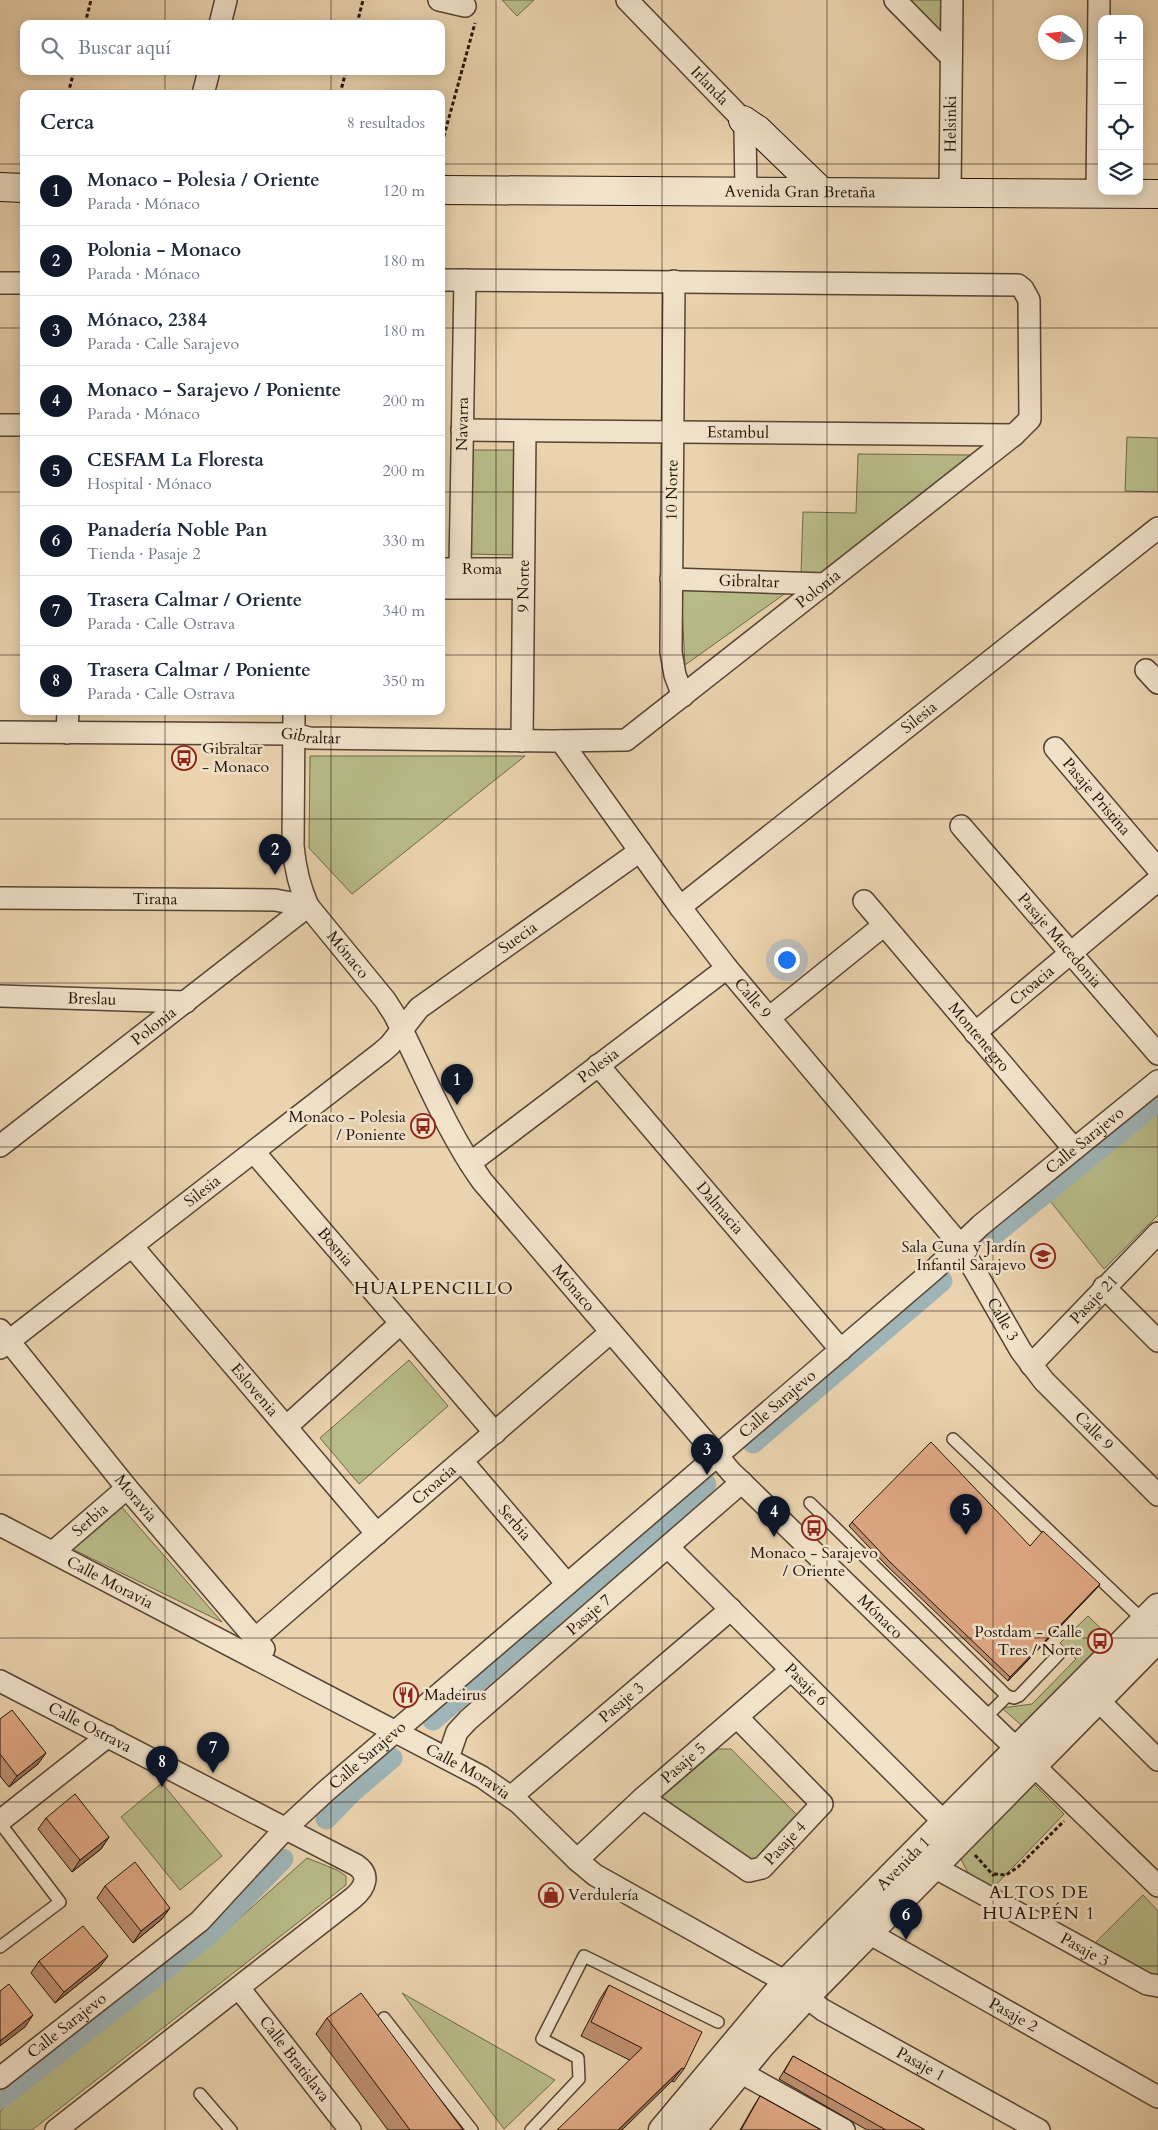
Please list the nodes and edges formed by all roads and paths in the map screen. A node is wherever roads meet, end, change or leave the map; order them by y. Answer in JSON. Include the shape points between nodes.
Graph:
{"nodes":[{"id":1,"x":91,"y":0,"type":"edge"},
{"id":2,"x":224,"y":0,"type":"edge"},
{"id":3,"x":363,"y":0,"type":"edge"},
{"id":4,"x":440,"y":0,"type":"edge"},
{"id":5,"x":627,"y":0,"type":"edge"},
{"id":6,"x":895,"y":0,"type":"edge"},
{"id":7,"x":952,"y":0,"type":"edge"},
{"id":8,"x":1099,"y":0,"type":"edge"},
{"id":9,"x":470,"y":15,"type":"joint"},
{"id":10,"x":86,"y":20,"type":"edge"},
{"id":11,"x":221,"y":20,"type":"edge"},
{"id":12,"x":358,"y":20,"type":"edge"},
{"id":13,"x":951,"y":57,"type":"junction"},
{"id":14,"x":73,"y":75,"type":"edge"},
{"id":15,"x":208,"y":75,"type":"edge"},
{"id":16,"x":345,"y":75,"type":"edge"},
{"id":17,"x":69,"y":90,"type":"edge"},
{"id":18,"x":204,"y":90,"type":"edge"},
{"id":19,"x":341,"y":90,"type":"edge"},
{"id":20,"x":742,"y":120,"type":"junction"},
{"id":21,"x":445,"y":129,"type":"edge"},
{"id":22,"x":0,"y":187,"type":"edge"},
{"id":23,"x":20,"y":188,"type":"edge"},
{"id":24,"x":445,"y":190,"type":"edge"},
{"id":25,"x":746,"y":191,"type":"junction"},
{"id":26,"x":822,"y":192,"type":"junction"},
{"id":27,"x":950,"y":193,"type":"junction"},
{"id":28,"x":1097,"y":193,"type":"junction"},
{"id":29,"x":1158,"y":194,"type":"edge"},
{"id":30,"x":445,"y":280,"type":"edge"},
{"id":31,"x":465,"y":280,"type":"junction"},
{"id":32,"x":674,"y":281,"type":"junction"},
{"id":33,"x":0,"y":283,"type":"edge"},
{"id":34,"x":20,"y":283,"type":"edge"},
{"id":35,"x":0,"y":425,"type":"edge"},
{"id":36,"x":20,"y":425,"type":"edge"},
{"id":37,"x":462,"y":430,"type":"junction"},
{"id":38,"x":525,"y":431,"type":"junction"},
{"id":39,"x":672,"y":432,"type":"junction"},
{"id":40,"x":1014,"y":435,"type":"junction"},
{"id":41,"x":1158,"y":528,"type":"edge"},
{"id":42,"x":461,"y":574,"type":"edge"},
{"id":43,"x":523,"y":578,"type":"junction"},
{"id":44,"x":671,"y":579,"type":"junction"},
{"id":45,"x":826,"y":584,"type":"junction"},
{"id":46,"x":445,"y":585,"type":"edge"},
{"id":47,"x":684,"y":696,"type":"junction"},
{"id":48,"x":68,"y":715,"type":"edge"},
{"id":49,"x":294,"y":715,"type":"edge"},
{"id":50,"x":0,"y":732,"type":"edge"},
{"id":51,"x":68,"y":732,"type":"junction"},
{"id":52,"x":294,"y":734,"type":"junction"},
{"id":53,"x":522,"y":741,"type":"junction"},
{"id":54,"x":561,"y":741,"type":"junction"},
{"id":55,"x":622,"y":741,"type":"joint"},
{"id":56,"x":1055,"y":748,"type":"dead end"},
{"id":57,"x":961,"y":826,"type":"dead end"},
{"id":58,"x":640,"y":851,"type":"junction"},
{"id":59,"x":1158,"y":869,"type":"edge"},
{"id":60,"x":1158,"y":880,"type":"edge"},
{"id":61,"x":0,"y":898,"type":"edge"},
{"id":62,"x":864,"y":901,"type":"dead end"},
{"id":63,"x":308,"y":906,"type":"junction"},
{"id":64,"x":680,"y":907,"type":"junction"},
{"id":65,"x":883,"y":926,"type":"junction"},
{"id":66,"x":1071,"y":953,"type":"junction"},
{"id":67,"x":727,"y":968,"type":"junction"},
{"id":68,"x":0,"y":996,"type":"edge"},
{"id":69,"x":186,"y":1002,"type":"junction"},
{"id":70,"x":768,"y":1018,"type":"junction"},
{"id":71,"x":402,"y":1030,"type":"junction"},
{"id":72,"x":975,"y":1033,"type":"junction"},
{"id":73,"x":1158,"y":1054,"type":"edge"},
{"id":74,"x":598,"y":1066,"type":"junction"},
{"id":75,"x":1158,"y":1080,"type":"edge"},
{"id":76,"x":0,"y":1146,"type":"edge"},
{"id":77,"x":1074,"y":1149,"type":"junction"},
{"id":78,"x":254,"y":1152,"type":"junction"},
{"id":79,"x":470,"y":1163,"type":"junction"},
{"id":80,"x":1158,"y":1233,"type":"edge"},
{"id":81,"x":960,"y":1245,"type":"junction"},
{"id":82,"x":132,"y":1246,"type":"junction"},
{"id":83,"x":1104,"y":1287,"type":"junction"},
{"id":84,"x":401,"y":1323,"type":"junction"},
{"id":85,"x":612,"y":1332,"type":"junction"},
{"id":86,"x":3,"y":1340,"type":"edge"},
{"id":87,"x":1158,"y":1341,"type":"edge"},
{"id":88,"x":841,"y":1350,"type":"junction"},
{"id":89,"x":1031,"y":1365,"type":"junction"},
{"id":90,"x":286,"y":1427,"type":"junction"},
{"id":91,"x":495,"y":1433,"type":"junction"},
{"id":92,"x":952,"y":1439,"type":"dead end"},
{"id":93,"x":717,"y":1456,"type":"junction"},
{"id":94,"x":462,"y":1461,"type":"junction"},
{"id":95,"x":742,"y":1482,"type":"junction"},
{"id":96,"x":127,"y":1488,"type":"junction"},
{"id":97,"x":1158,"y":1495,"type":"edge"},
{"id":98,"x":810,"y":1502,"type":"dead end"},
{"id":99,"x":0,"y":1525,"type":"edge"},
{"id":100,"x":377,"y":1534,"type":"junction"},
{"id":101,"x":668,"y":1547,"type":"junction"},
{"id":102,"x":53,"y":1552,"type":"junction"},
{"id":103,"x":567,"y":1584,"type":"junction"},
{"id":104,"x":730,"y":1609,"type":"junction"},
{"id":105,"x":1155,"y":1630,"type":"edge"},
{"id":106,"x":256,"y":1638,"type":"junction"},
{"id":107,"x":1059,"y":1654,"type":"dead end"},
{"id":108,"x":271,"y":1665,"type":"junction"},
{"id":109,"x":792,"y":1670,"type":"junction"},
{"id":110,"x":0,"y":1681,"type":"edge"},
{"id":111,"x":1007,"y":1696,"type":"junction"},
{"id":112,"x":1098,"y":1700,"type":"junction"},
{"id":113,"x":737,"y":1717,"type":"junction"},
{"id":114,"x":985,"y":1718,"type":"junction"},
{"id":115,"x":396,"y":1730,"type":"junction"},
{"id":116,"x":108,"y":1736,"type":"junction"},
{"id":117,"x":1026,"y":1757,"type":"junction"},
{"id":118,"x":448,"y":1758,"type":"junction"},
{"id":119,"x":1158,"y":1760,"type":"edge"},
{"id":120,"x":512,"y":1796,"type":"junction"},
{"id":121,"x":642,"y":1798,"type":"junction"},
{"id":122,"x":1077,"y":1807,"type":"junction"},
{"id":123,"x":0,"y":1822,"type":"edge"},
{"id":124,"x":286,"y":1828,"type":"junction"},
{"id":125,"x":953,"y":1831,"type":"junction"},
{"id":126,"x":577,"y":1860,"type":"junction"},
{"id":127,"x":934,"y":1867,"type":"junction"},
{"id":128,"x":994,"y":1874,"type":"junction"},
{"id":129,"x":1158,"y":1886,"type":"edge"},
{"id":130,"x":991,"y":1898,"type":"junction"},
{"id":131,"x":869,"y":1933,"type":"junction"},
{"id":132,"x":0,"y":1947,"type":"edge"},
{"id":133,"x":1158,"y":1986,"type":"edge"},
{"id":134,"x":239,"y":1988,"type":"junction"},
{"id":135,"x":796,"y":1990,"type":"junction"},
{"id":136,"x":384,"y":2018,"type":"dead end"},
{"id":137,"x":718,"y":2022,"type":"dead end"},
{"id":138,"x":740,"y":2072,"type":"junction"},
{"id":139,"x":0,"y":2078,"type":"edge"},
{"id":140,"x":200,"y":2094,"type":"dead end"},
{"id":141,"x":1158,"y":2097,"type":"edge"},
{"id":142,"x":56,"y":2130,"type":"edge"},
{"id":143,"x":231,"y":2130,"type":"edge"},
{"id":144,"x":350,"y":2130,"type":"edge"},
{"id":145,"x":472,"y":2130,"type":"edge"},
{"id":146,"x":531,"y":2130,"type":"edge"},
{"id":147,"x":662,"y":2130,"type":"edge"},
{"id":148,"x":692,"y":2130,"type":"edge"},
{"id":149,"x":844,"y":2130,"type":"edge"},
{"id":150,"x":1039,"y":2130,"type":"edge"}],
"edges":[{"from":1,"to":10,"type":"path"},
{"from":2,"to":11,"type":"street"},
{"from":3,"to":12,"type":"path"},
{"from":4,"to":9,"type":"street"},
{"from":5,"to":20,"type":"street","name":"Irlanda"},
{"from":6,"to":13,"type":"street"},
{"from":7,"to":13,"type":"street","name":"Helsinki"},
{"from":8,"to":28,"type":"street"},
{"from":9,"to":21,"type":"path"},
{"from":13,"to":27,"type":"street","name":"Helsinki"},
{"from":14,"to":17,"type":"path"},
{"from":15,"to":18,"type":"street"},
{"from":16,"to":19,"type":"path"},
{"from":20,"to":25,"type":"street","name":"Irlanda"},
{"from":20,"to":26,"type":"main road","via":[[758,130]]},
{"from":22,"to":23,"type":"main road"},
{"from":24,"to":25,"type":"main road","name":"Avenida Gran Bretaña"},
{"from":25,"to":26,"type":"main road","name":"Avenida Gran Bretaña"},
{"from":26,"to":27,"type":"main road","name":"Avenida Gran Bretaña"},
{"from":27,"to":28,"type":"main road","name":"Avenida Gran Bretaña"},
{"from":28,"to":29,"type":"main road","name":"Avenida Gran Bretaña"},
{"from":30,"to":31,"type":"street"},
{"from":31,"to":32,"type":"street"},
{"from":31,"to":37,"type":"street","name":"Navarra"},
{"from":32,"to":39,"type":"street","name":"10 Norte"},
{"from":32,"to":40,"type":"street","name":"Polonia","via":[[1018,285],[1029,300],[1030,419]]},
{"from":33,"to":34,"type":"street"},
{"from":35,"to":36,"type":"street"},
{"from":37,"to":38,"type":"street","name":"Estambul"},
{"from":37,"to":42,"type":"street","name":"Navarra"},
{"from":38,"to":39,"type":"street","name":"Estambul"},
{"from":38,"to":43,"type":"street","name":"9 Norte"},
{"from":39,"to":40,"type":"street","name":"Estambul"},
{"from":39,"to":44,"type":"street","name":"10 Norte"},
{"from":40,"to":45,"type":"street","name":"Polonia"},
{"from":41,"to":64,"type":"street","name":"Silesia"},
{"from":42,"to":43,"type":"street","name":"Roma"},
{"from":42,"to":46,"type":"street","name":"Roma"},
{"from":43,"to":53,"type":"street","name":"9 Norte"},
{"from":44,"to":45,"type":"street","name":"Gibraltar"},
{"from":44,"to":47,"type":"street","name":"10 Norte","via":[[671,652],[675,676]]},
{"from":45,"to":47,"type":"street","name":"Polonia"},
{"from":47,"to":55,"type":"street","name":"Polonia"},
{"from":48,"to":51,"type":"street"},
{"from":49,"to":52,"type":"street","name":"Mónaco"},
{"from":50,"to":51,"type":"street","name":"Gibraltar"},
{"from":51,"to":52,"type":"street","name":"Gibraltar"},
{"from":52,"to":53,"type":"street","name":"Gibraltar","via":[[308,738]]},
{"from":52,"to":63,"type":"street","name":"Mónaco","via":[[294,863]]},
{"from":53,"to":54,"type":"street","name":"Gibraltar"},
{"from":54,"to":55,"type":"street","name":"Gibraltar"},
{"from":54,"to":58,"type":"street","name":"Calle 9"},
{"from":56,"to":59,"type":"street","name":"Pasaje Pristina"},
{"from":57,"to":66,"type":"street","name":"Pasaje Macedonia"},
{"from":58,"to":64,"type":"street","name":"Calle 9"},
{"from":58,"to":71,"type":"street","name":"Suecia","via":[[419,1008]]},
{"from":60,"to":66,"type":"street","name":"Croacia"},
{"from":61,"to":63,"type":"street","name":"Tirana","via":[[275,900]]},
{"from":62,"to":65,"type":"street","name":"Montenegro"},
{"from":63,"to":69,"type":"street","name":"Polonia"},
{"from":63,"to":71,"type":"street","name":"Mónaco","via":[[385,1000]]},
{"from":64,"to":67,"type":"street","name":"Calle 9"},
{"from":65,"to":70,"type":"street"},
{"from":65,"to":72,"type":"street","name":"Montenegro"},
{"from":66,"to":72,"type":"street","name":"Croacia"},
{"from":66,"to":73,"type":"street","name":"Pasaje Macedonia"},
{"from":67,"to":70,"type":"street","name":"Calle 9"},
{"from":67,"to":74,"type":"street","name":"Polesia"},
{"from":68,"to":69,"type":"street","name":"Breslau"},
{"from":69,"to":76,"type":"street","name":"Polonia"},
{"from":70,"to":81,"type":"street","name":"Calle 9"},
{"from":71,"to":78,"type":"street","name":"Silesia","via":[[382,1052]]},
{"from":71,"to":79,"type":"street","name":"Mónaco","via":[[440,1112]]},
{"from":72,"to":77,"type":"street","name":"Montenegro"},
{"from":74,"to":79,"type":"street","name":"Polesia"},
{"from":74,"to":88,"type":"street","name":"Dalmacia"},
{"from":75,"to":77,"type":"street","name":"Calle Sarajevo"},
{"from":77,"to":81,"type":"street","name":"Calle Sarajevo"},
{"from":78,"to":82,"type":"street","name":"Silesia"},
{"from":78,"to":84,"type":"street","name":"Bosnia"},
{"from":79,"to":85,"type":"street","name":"Mónaco"},
{"from":80,"to":83,"type":"street","name":"Pasaje 21"},
{"from":81,"to":88,"type":"street","name":"Calle Sarajevo"},
{"from":81,"to":89,"type":"street","name":"Calle 3"},
{"from":82,"to":86,"type":"street","name":"Silesia"},
{"from":82,"to":90,"type":"street","name":"Eslovenia"},
{"from":83,"to":87,"type":"street"},
{"from":83,"to":89,"type":"street","name":"Pasaje 21"},
{"from":84,"to":90,"type":"street"},
{"from":84,"to":91,"type":"street","name":"Bosnia"},
{"from":85,"to":91,"type":"street","name":"Croacia"},
{"from":85,"to":93,"type":"street","name":"Mónaco"},
{"from":86,"to":96,"type":"street","name":"Moravia"},
{"from":88,"to":93,"type":"street","name":"Calle Sarajevo"},
{"from":89,"to":97,"type":"street","name":"Calle 9","via":[[1056,1395]]},
{"from":90,"to":100,"type":"street","name":"Eslovenia"},
{"from":91,"to":94,"type":"street","name":"Croacia"},
{"from":92,"to":105,"type":"lane"},
{"from":93,"to":95,"type":"street","name":"Mónaco"},
{"from":93,"to":103,"type":"street","name":"Calle Sarajevo"},
{"from":94,"to":100,"type":"street","name":"Croacia"},
{"from":94,"to":103,"type":"street","name":"Serbia"},
{"from":95,"to":101,"type":"street","name":"Pasaje 7"},
{"from":95,"to":114,"type":"street","name":"Mónaco"},
{"from":96,"to":102,"type":"street","name":"Serbia"},
{"from":96,"to":106,"type":"street","name":"Moravia"},
{"from":98,"to":111,"type":"lane"},
{"from":99,"to":102,"type":"street","name":"Calle Moravia"},
{"from":100,"to":106,"type":"street","name":"Croacia"},
{"from":101,"to":104,"type":"street","name":"Pasaje 6"},
{"from":101,"to":118,"type":"street","name":"Pasaje 7","via":[[468,1720],[456,1732]]},
{"from":102,"to":108,"type":"street","name":"Calle Moravia"},
{"from":103,"to":115,"type":"street","name":"Calle Sarajevo"},
{"from":104,"to":109,"type":"street","name":"Pasaje 6"},
{"from":104,"to":120,"type":"street","name":"Pasaje 3"},
{"from":105,"to":112,"type":"street","name":"Avenida 1"},
{"from":105,"to":117,"type":"street","name":"Avenida 1"},
{"from":106,"to":108,"type":"street","name":"Moravia"},
{"from":107,"to":111,"type":"lane","via":[[1020,1696]]},
{"from":108,"to":115,"type":"street","name":"Calle Moravia"},
{"from":109,"to":113,"type":"street","name":"Pasaje 5"},
{"from":109,"to":125,"type":"street","name":"Pasaje 6"},
{"from":110,"to":116,"type":"street","name":"Calle Ostrava"},
{"from":111,"to":114,"type":"lane"},
{"from":112,"to":117,"type":"street","name":"Avenida 1"},
{"from":112,"to":119,"type":"street"},
{"from":113,"to":121,"type":"street","name":"Pasaje 5"},
{"from":113,"to":121,"type":"street","name":"Pasaje 4","via":[[822,1804],[762,1868],[749,1870]]},
{"from":114,"to":117,"type":"street","name":"Mónaco"},
{"from":115,"to":118,"type":"street","name":"Calle Moravia"},
{"from":115,"to":124,"type":"street","name":"Calle Sarajevo"},
{"from":116,"to":123,"type":"street"},
{"from":116,"to":124,"type":"street","name":"Calle Ostrava"},
{"from":117,"to":122,"type":"street"},
{"from":117,"to":125,"type":"street","name":"Avenida 1"},
{"from":118,"to":120,"type":"street","name":"Calle Moravia"},
{"from":120,"to":126,"type":"street","name":"Calle Moravia"},
{"from":121,"to":126,"type":"street","name":"Pasaje 5"},
{"from":122,"to":128,"type":"path","via":[[1018,1867],[1006,1875]]},
{"from":122,"to":129,"type":"street"},
{"from":123,"to":132,"type":"lane","via":[[60,1902]]},
{"from":124,"to":134,"type":"street","via":[[360,1868],[364,1872],[365,1883],[353,1898]]},
{"from":124,"to":139,"type":"street","name":"Calle Sarajevo","via":[[200,1921]]},
{"from":125,"to":127,"type":"street","name":"Avenida 1"},
{"from":125,"to":128,"type":"path"},
{"from":125,"to":135,"type":"street","name":"Avenida 1"},
{"from":126,"to":135,"type":"street","name":"Calle Moravia","via":[[605,1881]]},
{"from":127,"to":130,"type":"street","name":"Pasaje 3"},
{"from":127,"to":131,"type":"street","name":"Avenida 1"},
{"from":128,"to":130,"type":"path"},
{"from":130,"to":133,"type":"street","name":"Pasaje 3","via":[[1147,1984]]},
{"from":131,"to":135,"type":"street","name":"Avenida 1"},
{"from":131,"to":141,"type":"street","name":"Pasaje 2"},
{"from":134,"to":142,"type":"street"},
{"from":134,"to":144,"type":"street","name":"Calle Bratislava"},
{"from":135,"to":138,"type":"street","name":"Avenida 1"},
{"from":135,"to":147,"type":"street","name":"Avenida 1"},
{"from":135,"to":150,"type":"street","name":"Pasaje 1","via":[[823,2010]]},
{"from":136,"to":145,"type":"lane"},
{"from":137,"to":146,"type":"lane","via":[[584,1956],[542,2039],[578,2058],[579,2079]]},
{"from":138,"to":148,"type":"street","name":"Avenida 1"},
{"from":138,"to":149,"type":"street"},
{"from":140,"to":143,"type":"lane"}]}
